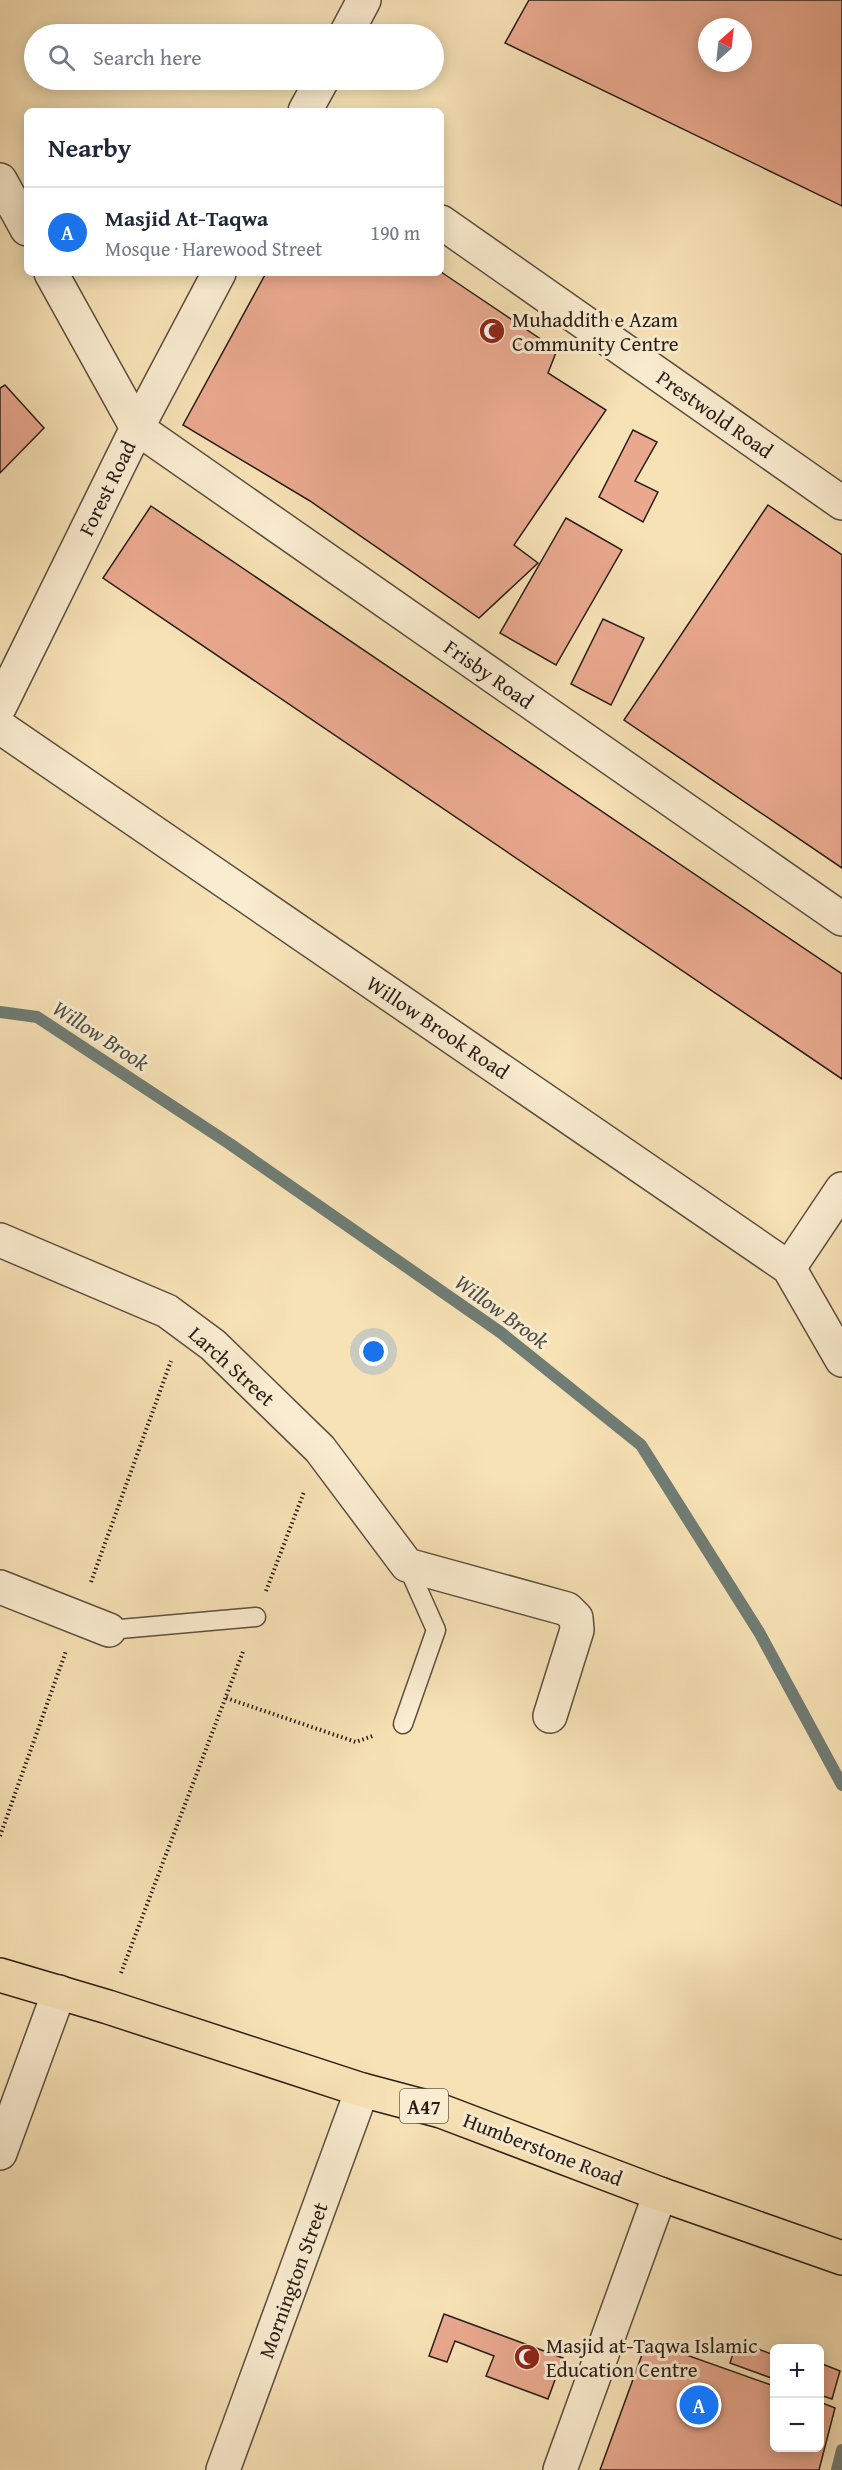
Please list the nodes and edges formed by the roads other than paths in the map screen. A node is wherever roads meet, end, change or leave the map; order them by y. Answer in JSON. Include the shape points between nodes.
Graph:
{"nodes":[{"id":1,"x":364,"y":0,"type":"edge"},
{"id":2,"x":351,"y":24,"type":"edge"},
{"id":3,"x":317,"y":90,"type":"edge"},
{"id":4,"x":307,"y":108,"type":"edge"},
{"id":5,"x":0,"y":180,"type":"edge"},
{"id":6,"x":24,"y":224,"type":"edge"},
{"id":7,"x":444,"y":224,"type":"edge"},
{"id":8,"x":53,"y":276,"type":"edge"},
{"id":9,"x":217,"y":276,"type":"edge"},
{"id":10,"x":137,"y":428,"type":"junction"},
{"id":11,"x":842,"y":503,"type":"edge"},
{"id":12,"x":0,"y":706,"type":"edge"},
{"id":13,"x":0,"y":727,"type":"edge"},
{"id":14,"x":842,"y":919,"type":"edge"},
{"id":15,"x":842,"y":1189,"type":"edge"},
{"id":16,"x":0,"y":1240,"type":"edge"},
{"id":17,"x":789,"y":1268,"type":"junction"},
{"id":18,"x":842,"y":1360,"type":"edge"},
{"id":19,"x":407,"y":1565,"type":"junction"},
{"id":20,"x":0,"y":1587,"type":"edge"},
{"id":21,"x":256,"y":1617,"type":"road end"},
{"id":22,"x":109,"y":1630,"type":"joint"},
{"id":23,"x":550,"y":1716,"type":"dead end"},
{"id":24,"x":403,"y":1724,"type":"road end"},
{"id":25,"x":0,"y":1975,"type":"edge"},
{"id":26,"x":59,"y":1992,"type":"junction"},
{"id":27,"x":362,"y":2090,"type":"junction"},
{"id":28,"x":0,"y":2153,"type":"edge"},
{"id":29,"x":660,"y":2194,"type":"junction"},
{"id":30,"x":842,"y":2258,"type":"edge"},
{"id":31,"x":223,"y":2470,"type":"edge"},
{"id":32,"x":560,"y":2470,"type":"edge"}],
"edges":[{"from":1,"to":2,"type":"street"},
{"from":3,"to":4,"type":"street"},
{"from":5,"to":6,"type":"street"},
{"from":7,"to":11,"type":"street","name":"Prestwold Road"},
{"from":8,"to":10,"type":"street"},
{"from":9,"to":10,"type":"street","name":"Forest Road"},
{"from":10,"to":12,"type":"street","name":"Forest Road"},
{"from":10,"to":14,"type":"street","name":"Frisby Road"},
{"from":13,"to":17,"type":"street","name":"Willow Brook Road"},
{"from":15,"to":17,"type":"street"},
{"from":16,"to":19,"type":"street","name":"Larch Street","via":[[167,1311],[213,1345],[320,1449]]},
{"from":17,"to":18,"type":"street","name":"Willow Brook Road"},
{"from":19,"to":23,"type":"street","via":[[567,1609],[576,1618],[577,1630]]},
{"from":19,"to":24,"type":"lane","via":[[436,1630]]},
{"from":20,"to":22,"type":"street"},
{"from":21,"to":22,"type":"lane"},
{"from":25,"to":26,"type":"main road","name":"Humberstone Road","number":"A47"},
{"from":26,"to":27,"type":"main road","name":"Humberstone Road","number":"A47"},
{"from":26,"to":28,"type":"street"},
{"from":27,"to":29,"type":"main road","name":"Humberstone Road","number":"A47","via":[[441,2111]]},
{"from":27,"to":31,"type":"street","name":"Mornington Street"},
{"from":29,"to":30,"type":"main road","name":"Humberstone Road","number":"A47"},
{"from":29,"to":32,"type":"street"}]}
